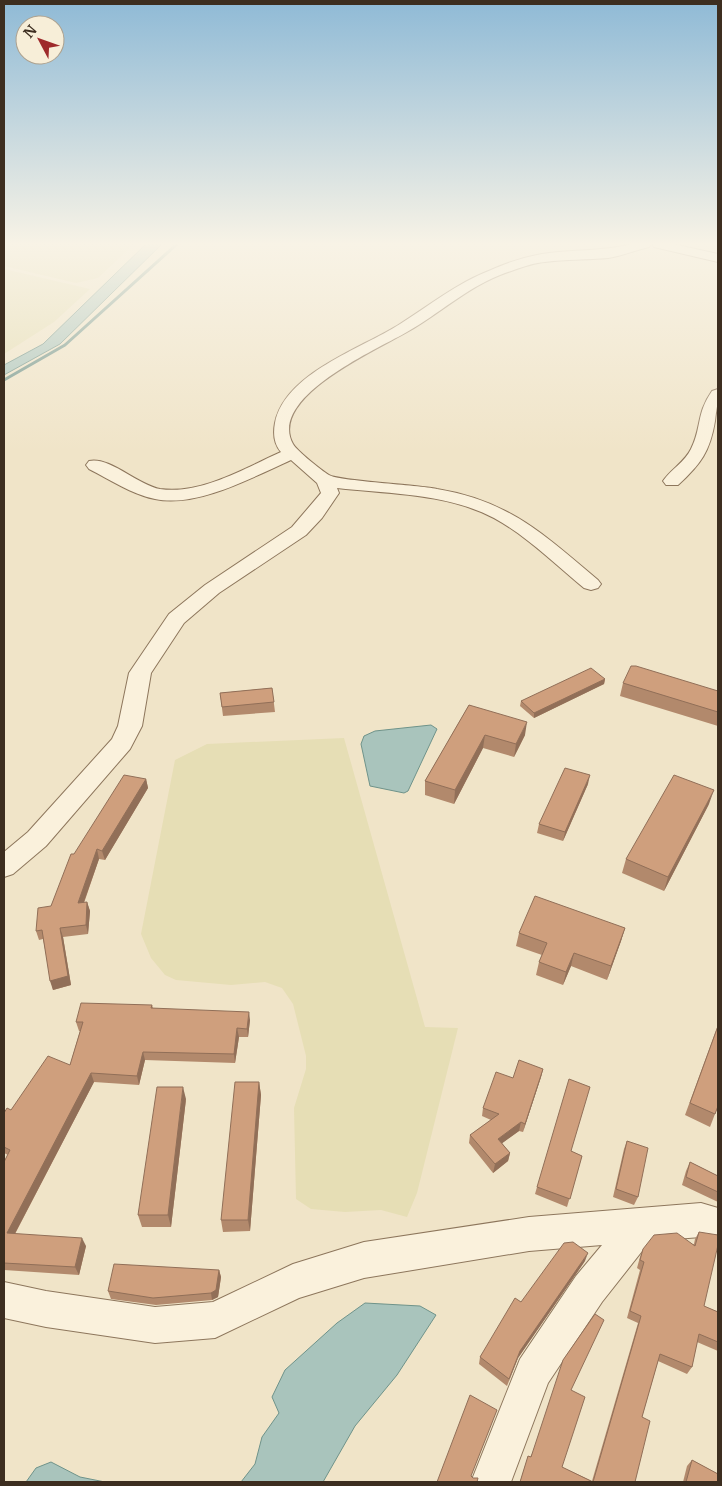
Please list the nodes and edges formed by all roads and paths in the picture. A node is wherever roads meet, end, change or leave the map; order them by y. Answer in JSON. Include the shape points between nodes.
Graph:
{"nodes":[{"id":1,"x":425,"y":313,"type":"edge"},
{"id":2,"x":718,"y":394,"type":"edge"},
{"id":3,"x":292,"y":453,"type":"junction"},
{"id":4,"x":95,"y":465,"type":"dead end"},
{"id":5,"x":325,"y":481,"type":"junction"},
{"id":6,"x":672,"y":482,"type":"dead end"},
{"id":7,"x":590,"y":584,"type":"dead end"},
{"id":8,"x":4,"y":867,"type":"edge"},
{"id":9,"x":718,"y":1225,"type":"edge"},
{"id":10,"x":640,"y":1226,"type":"junction"},
{"id":11,"x":4,"y":1300,"type":"edge"},
{"id":12,"x":491,"y":1482,"type":"edge"}],
"edges":[{"from":1,"to":3,"type":"street","via":[[324,372],[304,388],[285,414],[282,430],[285,446]]},
{"from":2,"to":6,"type":"street","via":[[707,413],[703,443],[696,458]]},
{"from":3,"to":4,"type":"street","via":[[191,493],[172,496],[155,494]]},
{"from":3,"to":5,"type":"street"},
{"from":5,"to":7,"type":"street","via":[[467,501],[500,514],[534,536]]},
{"from":5,"to":8,"type":"street","via":[[330,492],[299,531],[212,589],[176,619],[140,673],[130,726],[122,743],[37,839]]},
{"from":9,"to":10,"type":"street","via":[[701,1220]]},
{"from":10,"to":11,"type":"street","via":[[529,1234],[364,1260],[293,1282],[215,1320],[155,1325]]},
{"from":10,"to":12,"type":"street","via":[[589,1288],[533,1372]]}]}
